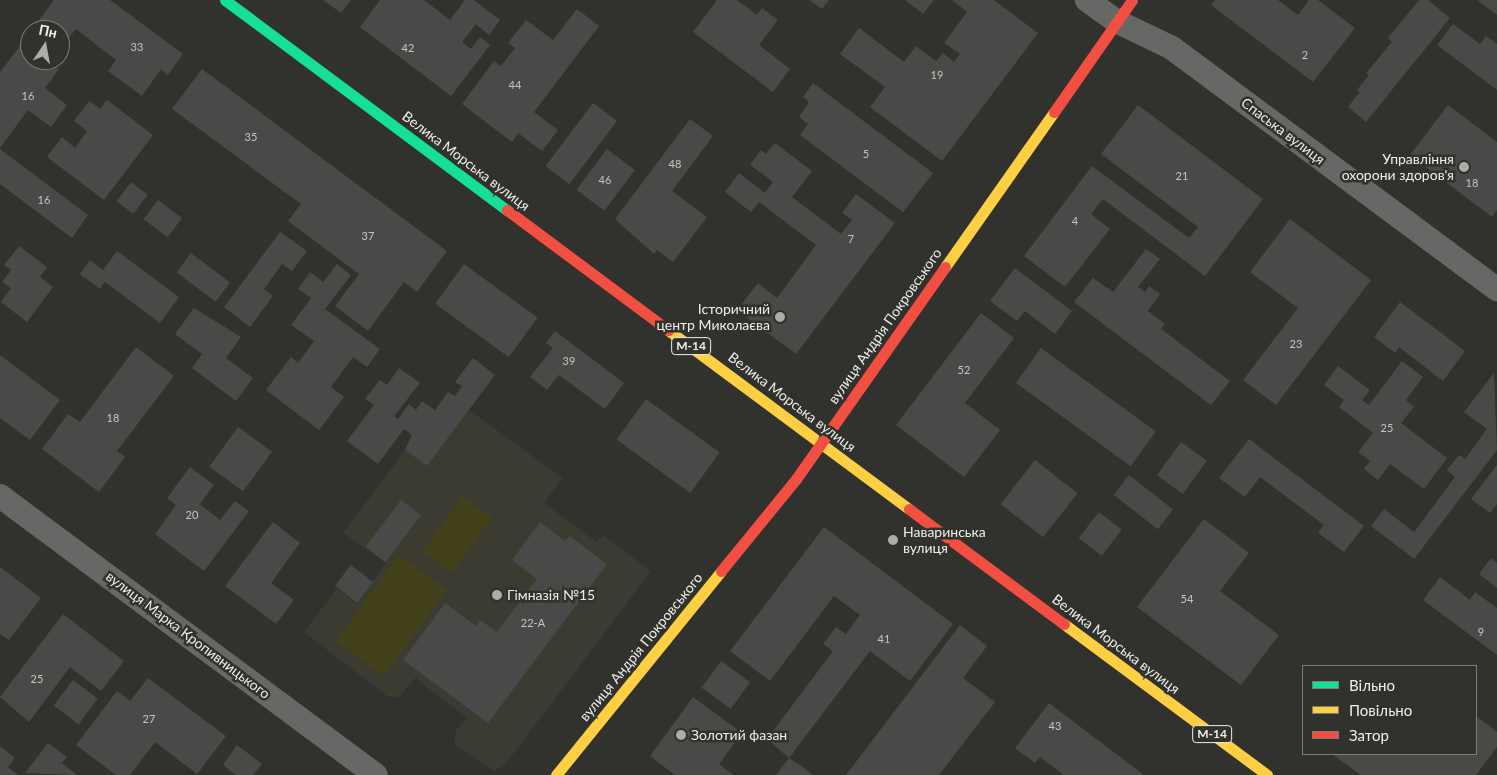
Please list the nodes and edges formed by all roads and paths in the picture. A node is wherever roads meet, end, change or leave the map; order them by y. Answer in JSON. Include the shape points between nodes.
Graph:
{"nodes":[{"id":1,"x":225,"y":0,"type":"edge"},
{"id":2,"x":1087,"y":0,"type":"edge"},
{"id":3,"x":1132,"y":0,"type":"edge"},
{"id":4,"x":1116,"y":21,"type":"junction"},
{"id":5,"x":1497,"y":289,"type":"edge"},
{"id":6,"x":822,"y":443,"type":"junction"},
{"id":7,"x":0,"y":496,"type":"edge"},
{"id":8,"x":376,"y":775,"type":"edge"},
{"id":9,"x":556,"y":775,"type":"edge"},
{"id":10,"x":1267,"y":775,"type":"edge"}],
"edges":[{"from":1,"to":6,"type":"main road","name":"Велика Морська вулиця","number":"М-14"},
{"from":2,"to":4,"type":"street","name":"Спаська вулиця"},
{"from":3,"to":4,"type":"main road","name":"вулиця Андрія Покровського"},
{"from":4,"to":5,"type":"street","name":"Спаська вулиця","via":[[1172,48]]},
{"from":4,"to":6,"type":"main road","name":"вулиця Андрія Покровського"},
{"from":6,"to":9,"type":"main road","name":"вулиця Андрія Покровського"},
{"from":6,"to":10,"type":"main road","name":"Велика Морська вулиця","number":"М-14"},
{"from":7,"to":8,"type":"street","name":"вулиця Марка Кропивницького"}]}
